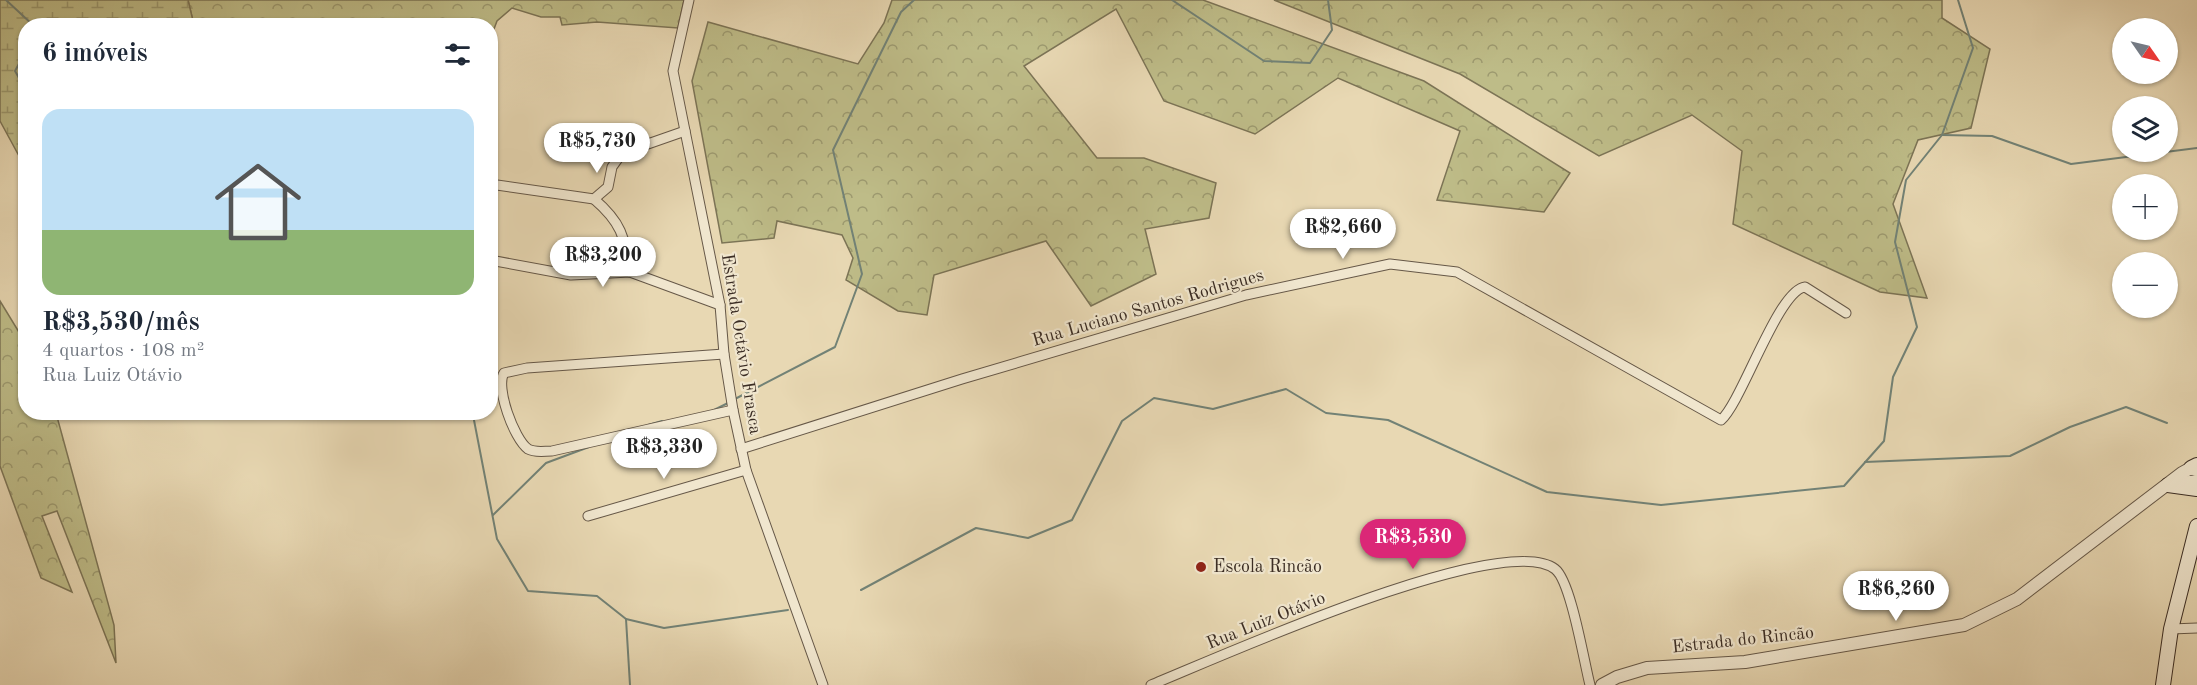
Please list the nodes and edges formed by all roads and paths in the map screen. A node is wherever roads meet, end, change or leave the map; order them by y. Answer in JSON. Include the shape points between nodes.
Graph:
{"nodes":[{"id":1,"x":689,"y":0,"type":"edge"},
{"id":2,"x":685,"y":131,"type":"junction"},
{"id":3,"x":498,"y":185,"type":"edge"},
{"id":4,"x":594,"y":199,"type":"junction"},
{"id":5,"x":498,"y":261,"type":"edge"},
{"id":6,"x":630,"y":272,"type":"junction"},
{"id":7,"x":720,"y":305,"type":"junction"},
{"id":8,"x":1846,"y":313,"type":"dead end"},
{"id":9,"x":724,"y":354,"type":"junction"},
{"id":10,"x":733,"y":410,"type":"junction"},
{"id":11,"x":741,"y":449,"type":"junction"},
{"id":12,"x":746,"y":470,"type":"junction"},
{"id":13,"x":2196,"y":471,"type":"edge"},
{"id":14,"x":2168,"y":485,"type":"junction"},
{"id":15,"x":2197,"y":489,"type":"edge"},
{"id":16,"x":588,"y":516,"type":"dead end"},
{"id":17,"x":2197,"y":526,"type":"edge"},
{"id":18,"x":2197,"y":628,"type":"edge"},
{"id":19,"x":2170,"y":629,"type":"junction"},
{"id":20,"x":823,"y":685,"type":"edge"},
{"id":21,"x":1151,"y":685,"type":"edge"},
{"id":22,"x":1590,"y":685,"type":"edge"},
{"id":23,"x":1602,"y":685,"type":"edge"},
{"id":24,"x":2163,"y":685,"type":"edge"}],
"edges":[{"from":1,"to":2,"type":"street","name":"Estrada Octávio Frasca","via":[[673,71]]},
{"from":2,"to":4,"type":"street","via":[[622,153],[612,167],[608,187]]},
{"from":2,"to":7,"type":"street","name":"Estrada Octávio Frasca"},
{"from":3,"to":4,"type":"street"},
{"from":4,"to":6,"type":"street","via":[[623,231]]},
{"from":5,"to":6,"type":"street","via":[[571,275]]},
{"from":6,"to":7,"type":"street"},
{"from":7,"to":9,"type":"street","name":"Estrada Octávio Frasca"},
{"from":8,"to":11,"type":"street","name":"Rua Luciano Santos Rodrigues","via":[[1805,287],[1795,291],[1721,420],[1457,272],[1390,264],[1246,295]]},
{"from":9,"to":10,"type":"street","name":"Estrada Octávio Frasca"},
{"from":9,"to":10,"type":"street","via":[[527,368],[504,373],[501,387],[515,432],[522,444],[533,451],[552,451]]},
{"from":10,"to":11,"type":"street","name":"Estrada Octávio Frasca"},
{"from":11,"to":12,"type":"street","name":"Estrada Octávio Frasca"},
{"from":12,"to":16,"type":"street"},
{"from":12,"to":20,"type":"street","name":"Estrada Octávio Frasca"},
{"from":13,"to":14,"type":"street","name":"Estrada do Rincão"},
{"from":14,"to":15,"type":"main road"},
{"from":14,"to":23,"type":"street","name":"Estrada do Rincão","via":[[2017,599],[1964,625],[1745,662],[1647,668]]},
{"from":17,"to":19,"type":"main road"},
{"from":18,"to":19,"type":"street"},
{"from":19,"to":24,"type":"main road"},
{"from":21,"to":22,"type":"street","name":"Rua Luiz Otávio","via":[[1390,590],[1523,560],[1546,564],[1563,578]]}]}
